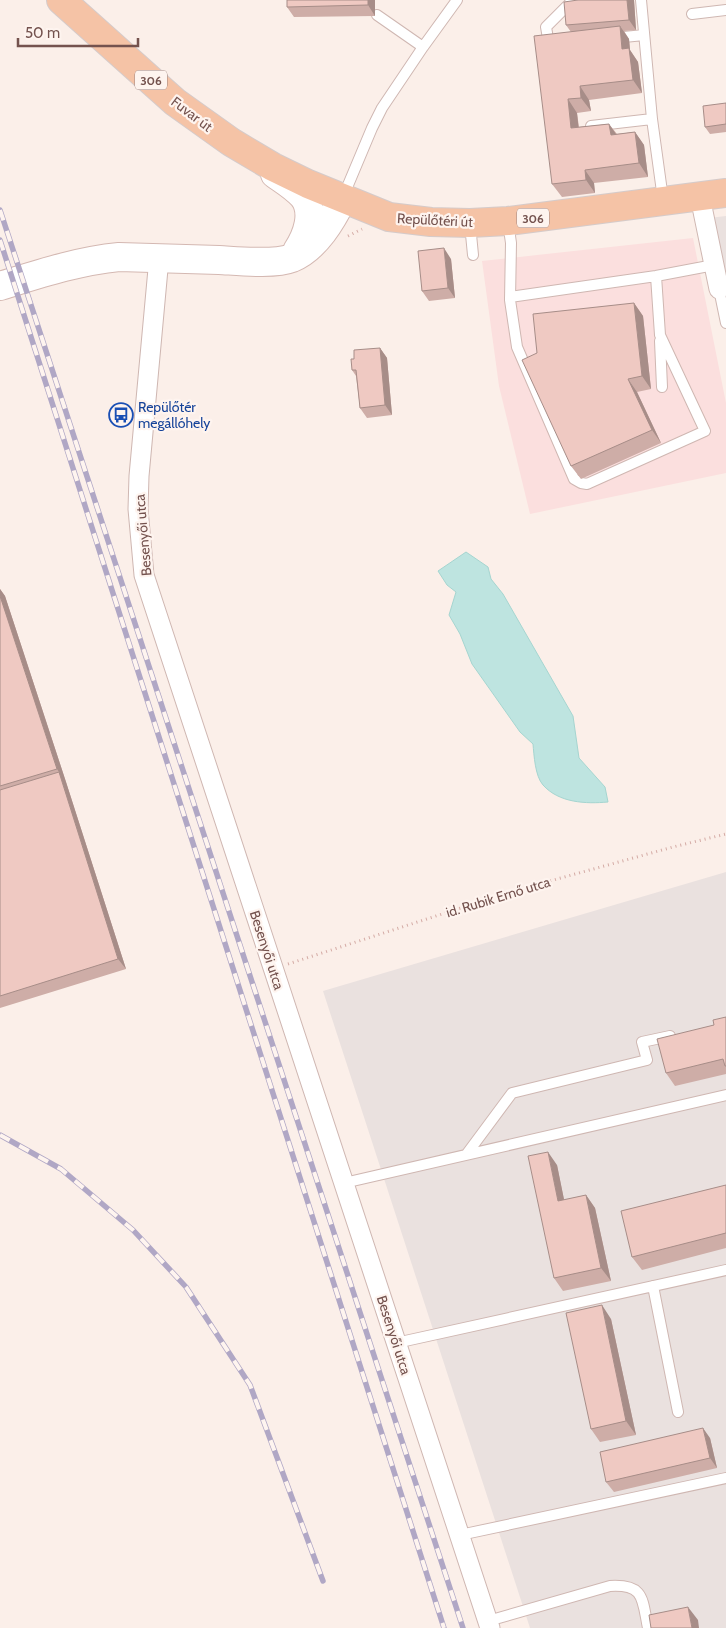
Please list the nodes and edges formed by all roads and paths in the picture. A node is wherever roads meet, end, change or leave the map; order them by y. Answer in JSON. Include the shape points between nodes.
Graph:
{"nodes":[{"id":1,"x":61,"y":0,"type":"edge"},
{"id":2,"x":457,"y":0,"type":"edge"},
{"id":3,"x":573,"y":0,"type":"edge"},
{"id":4,"x":641,"y":0,"type":"edge"},
{"id":5,"x":726,"y":10,"type":"edge"},
{"id":6,"x":692,"y":14,"type":"dead end"},
{"id":7,"x":377,"y":15,"type":"dead end"},
{"id":8,"x":644,"y":35,"type":"junction"},
{"id":9,"x":606,"y":38,"type":"edge"},
{"id":10,"x":568,"y":42,"type":"edge"},
{"id":11,"x":423,"y":47,"type":"junction"},
{"id":12,"x":652,"y":119,"type":"junction"},
{"id":13,"x":591,"y":126,"type":"edge"},
{"id":14,"x":248,"y":153,"type":"junction"},
{"id":15,"x":726,"y":193,"type":"edge"},
{"id":16,"x":700,"y":197,"type":"junction"},
{"id":17,"x":343,"y":198,"type":"junction"},
{"id":18,"x":664,"y":202,"type":"junction"},
{"id":19,"x":508,"y":221,"type":"junction"},
{"id":20,"x":470,"y":223,"type":"junction"},
{"id":21,"x":368,"y":227,"type":"dead end"},
{"id":22,"x":344,"y":240,"type":"dead end"},
{"id":23,"x":473,"y":255,"type":"dead end"},
{"id":24,"x":160,"y":258,"type":"junction"},
{"id":25,"x":291,"y":258,"type":"junction"},
{"id":26,"x":714,"y":265,"type":"junction"},
{"id":27,"x":656,"y":276,"type":"junction"},
{"id":28,"x":0,"y":286,"type":"edge"},
{"id":29,"x":719,"y":289,"type":"joint"},
{"id":30,"x":510,"y":297,"type":"junction"},
{"id":31,"x":726,"y":323,"type":"edge"},
{"id":32,"x":660,"y":335,"type":"junction"},
{"id":33,"x":662,"y":387,"type":"dead end"},
{"id":34,"x":726,"y":834,"type":"edge"},
{"id":35,"x":274,"y":969,"type":"junction"},
{"id":36,"x":681,"y":1033,"type":"edge"},
{"id":37,"x":726,"y":1095,"type":"edge"},
{"id":38,"x":466,"y":1155,"type":"junction"},
{"id":39,"x":344,"y":1183,"type":"junction"},
{"id":40,"x":726,"y":1270,"type":"edge"},
{"id":41,"x":653,"y":1286,"type":"junction"},
{"id":42,"x":396,"y":1343,"type":"junction"},
{"id":43,"x":678,"y":1412,"type":"dead end"},
{"id":44,"x":726,"y":1478,"type":"edge"},
{"id":45,"x":460,"y":1535,"type":"junction"},
{"id":46,"x":489,"y":1625,"type":"edge"},
{"id":47,"x":648,"y":1628,"type":"edge"}],
"edges":[{"from":1,"to":14,"type":"main road","name":"Fuvar út","number":"306","via":[[175,102]]},
{"from":2,"to":11,"type":"lane"},
{"from":3,"to":10,"type":"lane","via":[[546,27],[549,44]]},
{"from":4,"to":8,"type":"lane"},
{"from":5,"to":6,"type":"lane"},
{"from":7,"to":11,"type":"lane"},
{"from":8,"to":9,"type":"lane"},
{"from":8,"to":12,"type":"lane"},
{"from":11,"to":17,"type":"lane","via":[[382,108]]},
{"from":12,"to":13,"type":"lane"},
{"from":12,"to":18,"type":"lane"},
{"from":14,"to":17,"type":"main road","name":"Fuvar út","number":"306"},
{"from":14,"to":25,"type":"street","via":[[303,197],[309,210],[306,237]]},
{"from":15,"to":16,"type":"main road","name":"Repülőtéri út","number":"306"},
{"from":16,"to":18,"type":"main road","name":"Repülőtéri út","number":"306"},
{"from":16,"to":26,"type":"street"},
{"from":17,"to":20,"type":"main road","name":"Repülőtéri út","number":"306","via":[[389,217]]},
{"from":17,"to":25,"type":"street","via":[[315,241]]},
{"from":18,"to":19,"type":"main road","name":"Repülőtéri út","number":"306"},
{"from":19,"to":20,"type":"main road","name":"Repülőtéri út","number":"306"},
{"from":19,"to":30,"type":"lane"},
{"from":20,"to":23,"type":"lane"},
{"from":21,"to":22,"type":"path","via":[[349,234]]},
{"from":24,"to":25,"type":"street","via":[[258,262]]},
{"from":24,"to":28,"type":"street","via":[[119,257],[88,262]]},
{"from":24,"to":35,"type":"street","name":"Besenyői utca","via":[[139,476],[138,509],[144,575]]},
{"from":26,"to":27,"type":"lane"},
{"from":26,"to":29,"type":"street"},
{"from":27,"to":30,"type":"lane"},
{"from":27,"to":32,"type":"lane"},
{"from":29,"to":31,"type":"lane"},
{"from":30,"to":32,"type":"lane","via":[[517,347],[574,479],[581,483],[588,484],[705,431]]},
{"from":32,"to":33,"type":"lane"},
{"from":34,"to":35,"type":"path","name":"id. Rubik Ernő utca","via":[[510,892]]},
{"from":35,"to":39,"type":"street","name":"Besenyői utca"},
{"from":36,"to":38,"type":"lane","via":[[642,1042],[647,1060],[512,1093]]},
{"from":37,"to":38,"type":"lane"},
{"from":38,"to":39,"type":"lane"},
{"from":39,"to":42,"type":"street","name":"Besenyői utca"},
{"from":40,"to":41,"type":"lane"},
{"from":41,"to":42,"type":"lane"},
{"from":41,"to":43,"type":"lane"},
{"from":42,"to":45,"type":"street","name":"Besenyői utca"},
{"from":44,"to":45,"type":"lane"},
{"from":45,"to":46,"type":"street","name":"Besenyői utca"},
{"from":46,"to":47,"type":"lane","via":[[610,1586],[625,1585],[637,1590]]}]}
